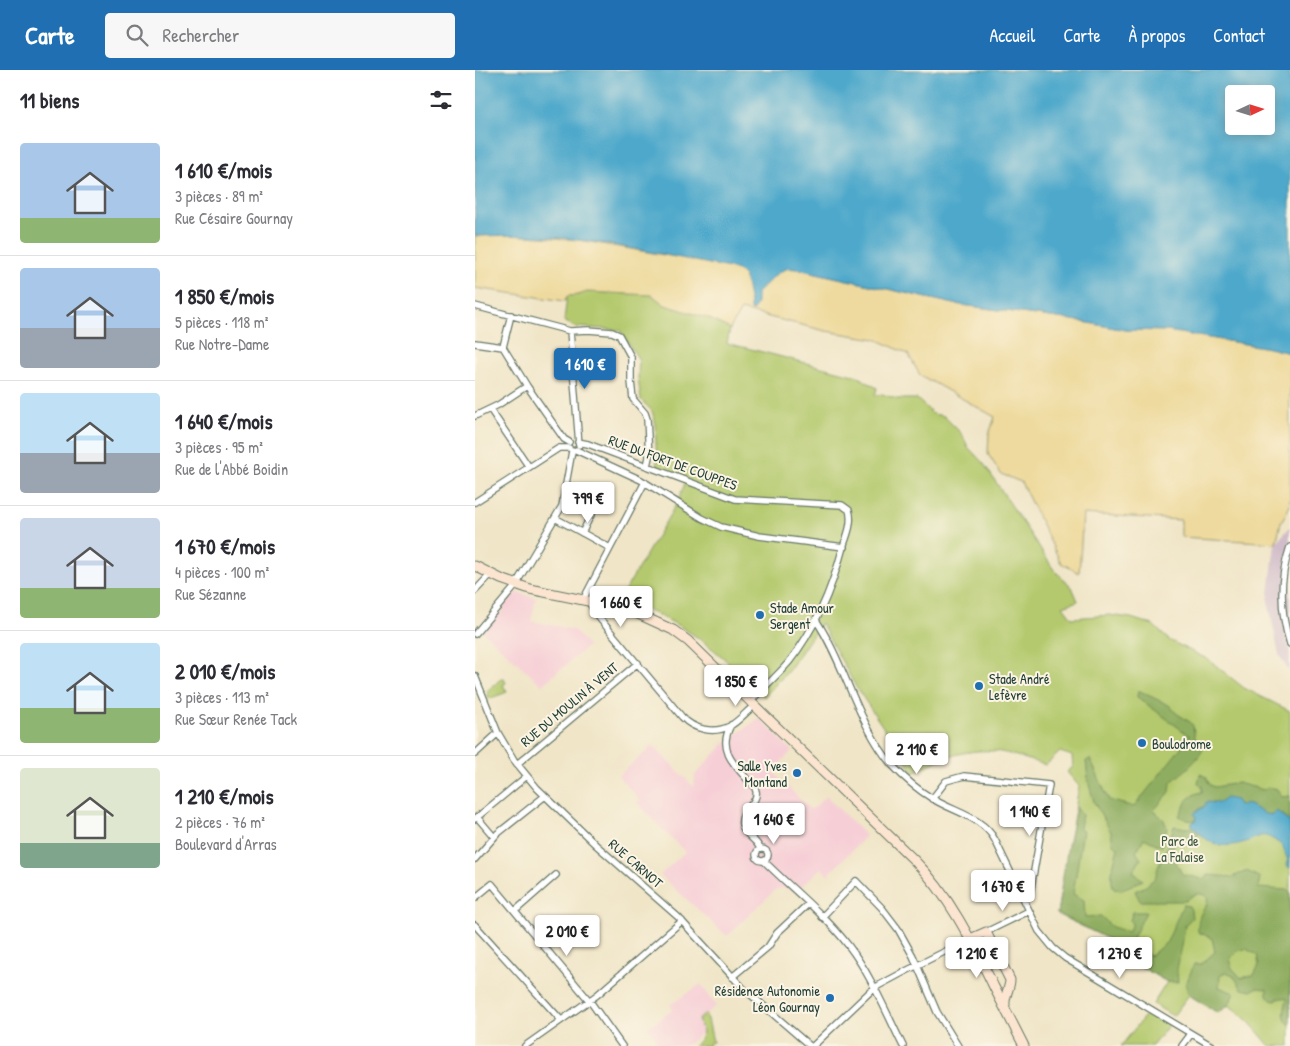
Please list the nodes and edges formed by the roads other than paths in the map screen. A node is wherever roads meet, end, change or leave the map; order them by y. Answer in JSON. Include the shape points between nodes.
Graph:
{"nodes":[{"id":1,"x":475,"y":306,"type":"edge"},
{"id":2,"x":511,"y":315,"type":"junction"},
{"id":3,"x":570,"y":331,"type":"junction"},
{"id":4,"x":475,"y":343,"type":"edge"},
{"id":5,"x":503,"y":347,"type":"junction"},
{"id":6,"x":527,"y":386,"type":"junction"},
{"id":7,"x":490,"y":409,"type":"junction"},
{"id":8,"x":475,"y":416,"type":"edge"},
{"id":9,"x":578,"y":442,"type":"junction"},
{"id":10,"x":572,"y":448,"type":"junction"},
{"id":11,"x":647,"y":466,"type":"junction"},
{"id":12,"x":529,"y":467,"type":"junction"},
{"id":13,"x":645,"y":482,"type":"junction"},
{"id":14,"x":602,"y":493,"type":"dead end"},
{"id":15,"x":475,"y":502,"type":"edge"},
{"id":16,"x":555,"y":518,"type":"junction"},
{"id":17,"x":582,"y":533,"type":"junction"},
{"id":18,"x":844,"y":546,"type":"junction"},
{"id":19,"x":1290,"y":547,"type":"edge"},
{"id":20,"x":610,"y":548,"type":"junction"},
{"id":21,"x":475,"y":566,"type":"edge"},
{"id":22,"x":491,"y":574,"type":"junction"},
{"id":23,"x":516,"y":584,"type":"junction"},
{"id":24,"x":475,"y":591,"type":"edge"},
{"id":25,"x":586,"y":600,"type":"junction"},
{"id":26,"x":816,"y":620,"type":"junction"},
{"id":27,"x":475,"y":634,"type":"edge"},
{"id":28,"x":1290,"y":644,"type":"edge"},
{"id":29,"x":638,"y":664,"type":"junction"},
{"id":30,"x":475,"y":676,"type":"edge"},
{"id":31,"x":753,"y":703,"type":"junction"},
{"id":32,"x":731,"y":725,"type":"junction"},
{"id":33,"x":498,"y":733,"type":"junction"},
{"id":34,"x":475,"y":754,"type":"edge"},
{"id":35,"x":517,"y":764,"type":"junction"},
{"id":36,"x":527,"y":776,"type":"junction"},
{"id":37,"x":545,"y":796,"type":"junction"},
{"id":38,"x":932,"y":799,"type":"junction"},
{"id":39,"x":476,"y":818,"type":"edge"},
{"id":40,"x":495,"y":836,"type":"junction"},
{"id":41,"x":475,"y":859,"type":"edge"},
{"id":42,"x":556,"y":875,"type":"dead end"},
{"id":43,"x":475,"y":898,"type":"edge"},
{"id":44,"x":1023,"y":898,"type":"junction"},
{"id":45,"x":808,"y":904,"type":"junction"},
{"id":46,"x":515,"y":911,"type":"junction"},
{"id":47,"x":1029,"y":911,"type":"junction"},
{"id":48,"x":821,"y":917,"type":"junction"},
{"id":49,"x":682,"y":921,"type":"junction"},
{"id":50,"x":475,"y":925,"type":"edge"},
{"id":51,"x":986,"y":932,"type":"junction"},
{"id":52,"x":970,"y":939,"type":"junction"},
{"id":53,"x":917,"y":965,"type":"junction"},
{"id":54,"x":732,"y":976,"type":"junction"},
{"id":55,"x":874,"y":988,"type":"junction"},
{"id":56,"x":1008,"y":988,"type":"junction"},
{"id":57,"x":996,"y":989,"type":"junction"},
{"id":58,"x":590,"y":1000,"type":"junction"},
{"id":59,"x":1005,"y":1006,"type":"junction"},
{"id":60,"x":561,"y":1020,"type":"junction"},
{"id":61,"x":1191,"y":1034,"type":"junction"},
{"id":62,"x":525,"y":1046,"type":"edge"},
{"id":63,"x":622,"y":1046,"type":"edge"},
{"id":64,"x":812,"y":1046,"type":"edge"},
{"id":65,"x":903,"y":1046,"type":"edge"},
{"id":66,"x":959,"y":1046,"type":"edge"},
{"id":67,"x":1024,"y":1046,"type":"edge"},
{"id":68,"x":1182,"y":1046,"type":"edge"},
{"id":69,"x":1212,"y":1046,"type":"edge"}],
"edges":[{"from":1,"to":2,"type":"street"},
{"from":2,"to":3,"type":"street"},
{"from":2,"to":5,"type":"street"},
{"from":3,"to":9,"type":"street"},
{"from":3,"to":11,"type":"street","via":[[614,333],[630,354],[633,398],[647,419]]},
{"from":4,"to":5,"type":"street"},
{"from":5,"to":6,"type":"street"},
{"from":6,"to":7,"type":"street"},
{"from":6,"to":10,"type":"street"},
{"from":7,"to":8,"type":"street"},
{"from":7,"to":12,"type":"street"},
{"from":9,"to":10,"type":"street","via":[[579,446]]},
{"from":9,"to":11,"type":"street","name":"RUE DU FORT DE COUPPES"},
{"from":10,"to":12,"type":"street","via":[[559,448]]},
{"from":10,"to":13,"type":"street"},
{"from":10,"to":16,"type":"street","via":[[564,501]]},
{"from":11,"to":18,"type":"street","name":"RUE DU FORT DE COUPPES","via":[[735,499],[842,505],[848,508],[851,519]]},
{"from":12,"to":15,"type":"street"},
{"from":13,"to":18,"type":"street","via":[[725,529]]},
{"from":13,"to":20,"type":"street"},
{"from":14,"to":17,"type":"street"},
{"from":16,"to":17,"type":"street"},
{"from":16,"to":23,"type":"street"},
{"from":17,"to":20,"type":"street"},
{"from":18,"to":26,"type":"street","via":[[830,592]]},
{"from":19,"to":28,"type":"street","via":[[1283,580],[1283,615]]},
{"from":20,"to":25,"type":"street"},
{"from":21,"to":22,"type":"street"},
{"from":22,"to":23,"type":"street"},
{"from":22,"to":24,"type":"street"},
{"from":23,"to":25,"type":"street"},
{"from":23,"to":27,"type":"street"},
{"from":25,"to":29,"type":"street"},
{"from":25,"to":31,"type":"street","via":[[627,609],[673,630]]},
{"from":26,"to":31,"type":"street","via":[[787,663]]},
{"from":26,"to":38,"type":"street","via":[[881,750],[901,774]]},
{"from":29,"to":32,"type":"street","via":[[689,723],[711,730]]},
{"from":29,"to":35,"type":"street","name":"RUE DU MOULIN À VENT"},
{"from":30,"to":33,"type":"street","name":"RUE CARNOT"},
{"from":31,"to":32,"type":"street"},
{"from":31,"to":52,"type":"street","via":[[922,868],[946,898]]},
{"from":32,"to":45,"type":"street","via":[[727,735],[729,758],[757,792],[743,816],[742,825],[759,845],[756,858],[764,861]]},
{"from":33,"to":34,"type":"street"},
{"from":33,"to":35,"type":"street","name":"RUE CARNOT"},
{"from":35,"to":36,"type":"street","name":"RUE CARNOT"},
{"from":36,"to":37,"type":"street","name":"RUE CARNOT"},
{"from":36,"to":39,"type":"street"},
{"from":37,"to":40,"type":"street"},
{"from":37,"to":49,"type":"street","name":"RUE CARNOT"},
{"from":38,"to":44,"type":"street","via":[[989,830]]},
{"from":38,"to":44,"type":"street","via":[[943,783],[960,777],[1049,785],[1030,893]]},
{"from":39,"to":40,"type":"street"},
{"from":40,"to":41,"type":"street"},
{"from":42,"to":46,"type":"street"},
{"from":43,"to":46,"type":"street","via":[[492,884]]},
{"from":44,"to":47,"type":"street"},
{"from":45,"to":48,"type":"street"},
{"from":45,"to":54,"type":"street","via":[[777,933],[768,947]]},
{"from":46,"to":58,"type":"street"},
{"from":47,"to":51,"type":"street"},
{"from":47,"to":61,"type":"street","via":[[1042,936],[1061,956]]},
{"from":48,"to":53,"type":"street","via":[[855,881],[889,917]]},
{"from":48,"to":55,"type":"street","via":[[854,952]]},
{"from":49,"to":54,"type":"street","name":"RUE CARNOT"},
{"from":49,"to":58,"type":"street"},
{"from":50,"to":60,"type":"street"},
{"from":51,"to":52,"type":"street"},
{"from":51,"to":56,"type":"street","via":[[1009,980]]},
{"from":52,"to":53,"type":"street"},
{"from":52,"to":57,"type":"street"},
{"from":53,"to":55,"type":"street"},
{"from":53,"to":66,"type":"street","via":[[936,1008]]},
{"from":54,"to":64,"type":"street","name":"RUE CARNOT"},
{"from":55,"to":64,"type":"street"},
{"from":55,"to":65,"type":"street"},
{"from":56,"to":57,"type":"street"},
{"from":56,"to":59,"type":"street"},
{"from":57,"to":59,"type":"street"},
{"from":58,"to":60,"type":"street"},
{"from":58,"to":63,"type":"street"},
{"from":59,"to":67,"type":"street"},
{"from":60,"to":62,"type":"street"},
{"from":61,"to":68,"type":"street"},
{"from":61,"to":69,"type":"street"}]}
